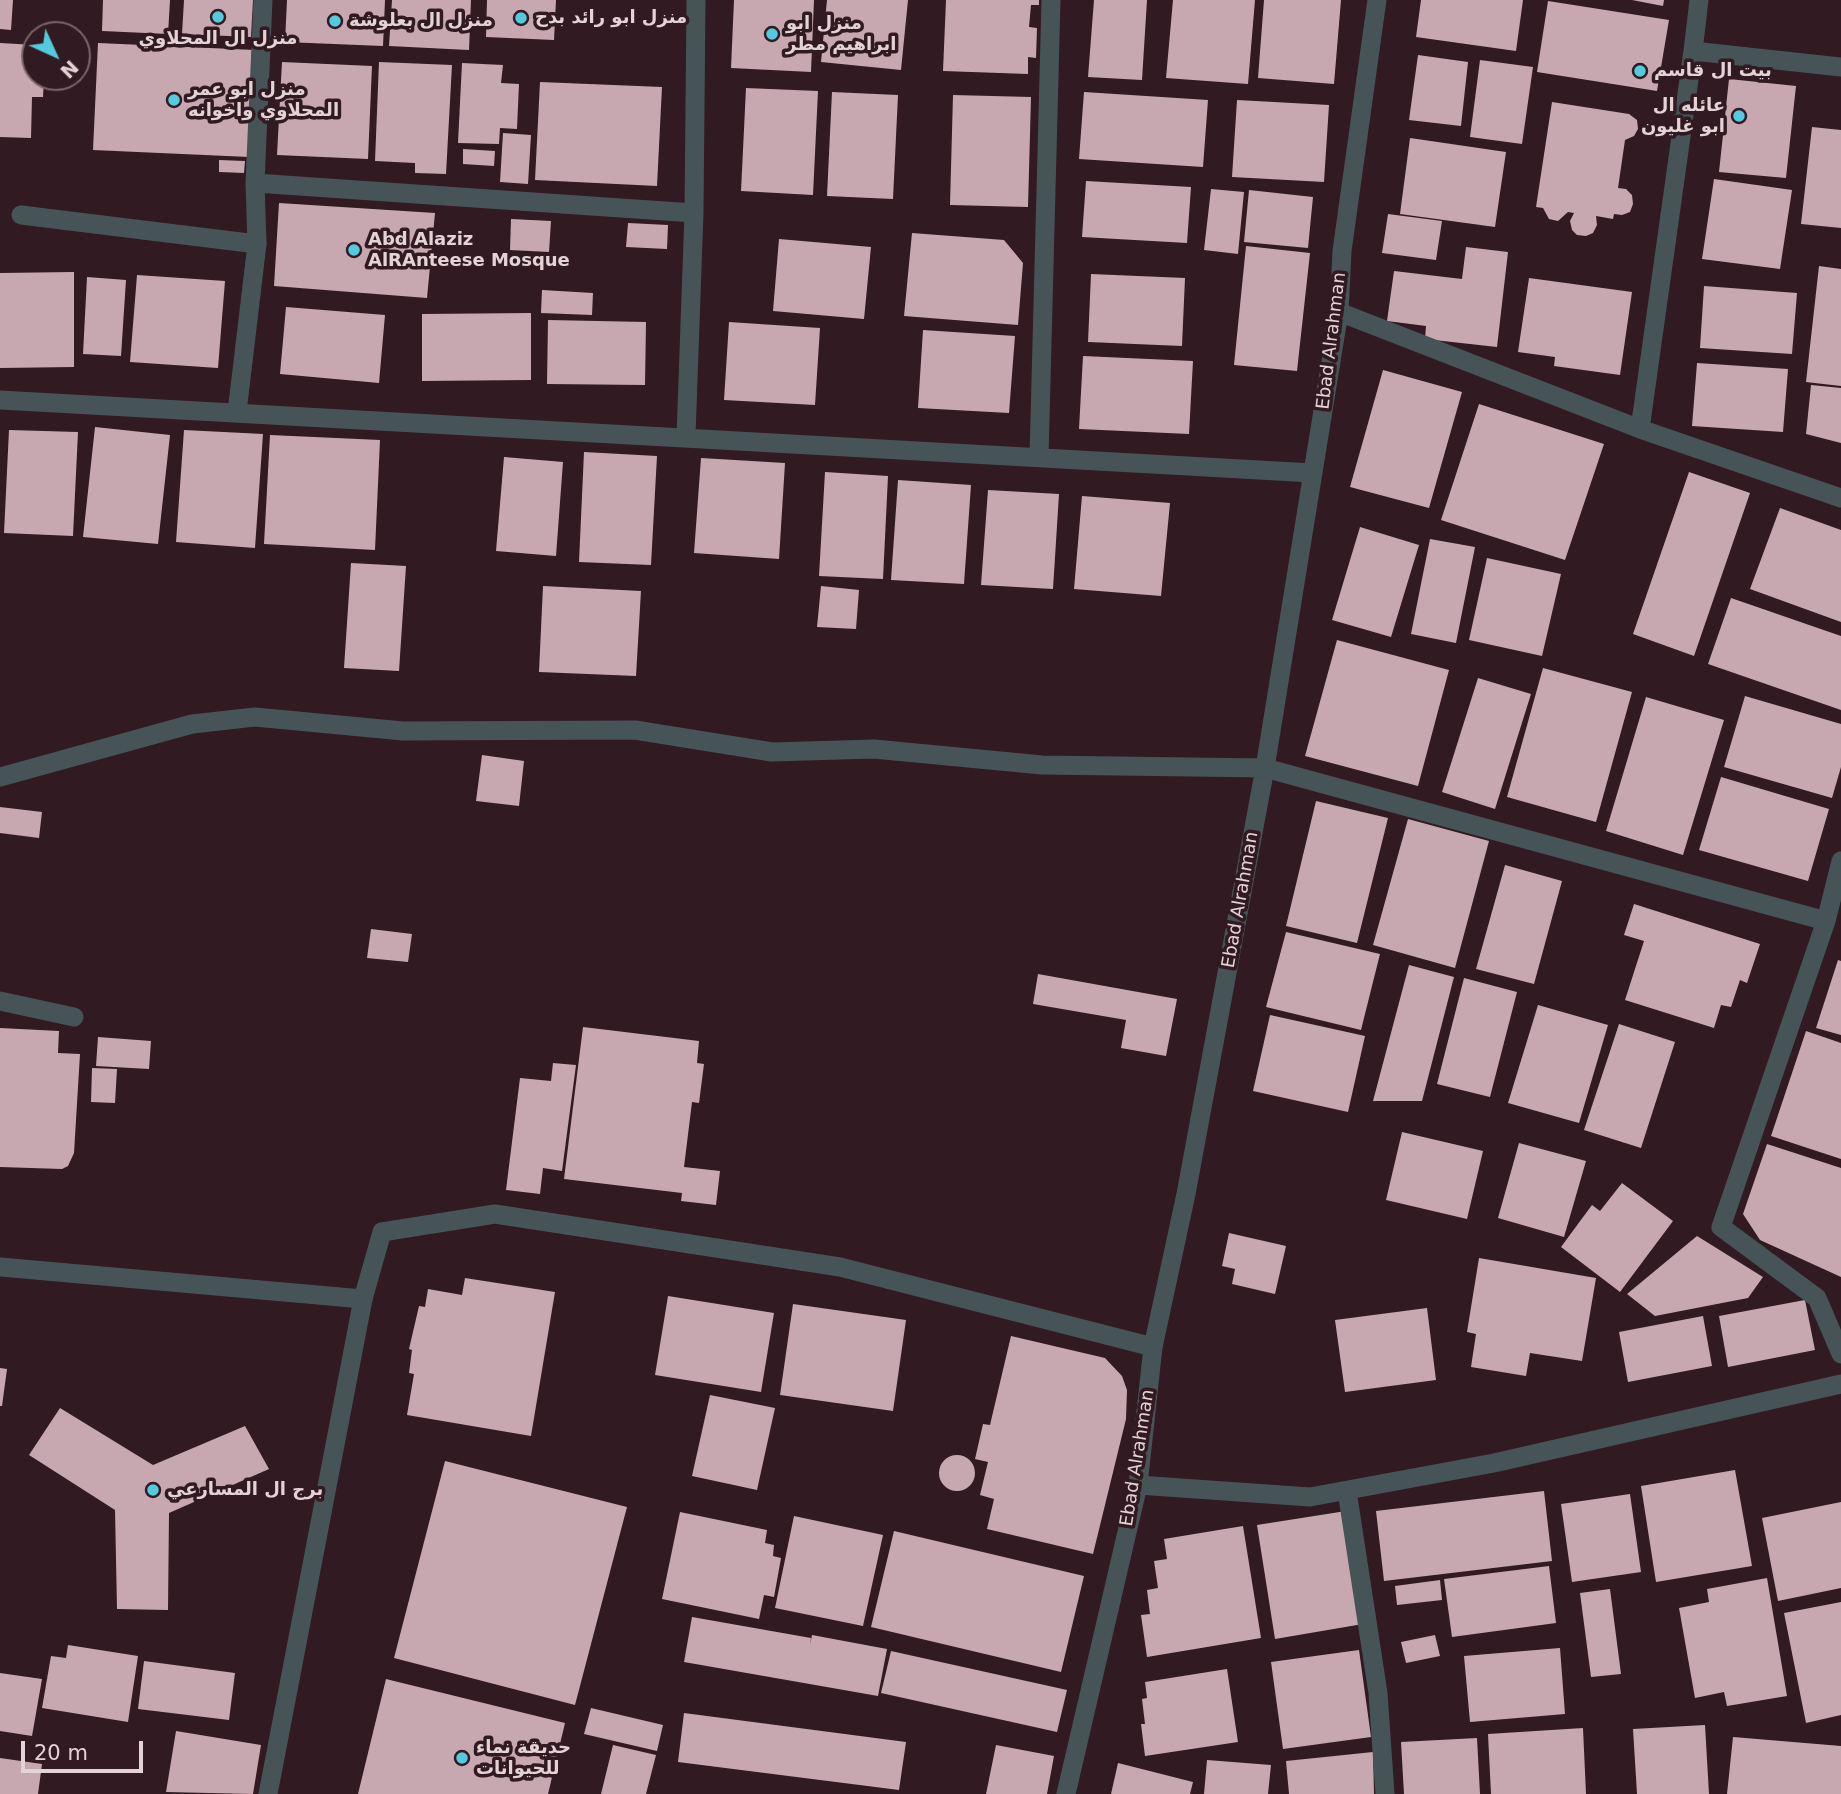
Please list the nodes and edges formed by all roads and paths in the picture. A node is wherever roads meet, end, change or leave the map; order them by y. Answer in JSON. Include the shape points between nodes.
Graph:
{"nodes":[{"id":1,"x":263,"y":0,"type":"edge"},
{"id":2,"x":696,"y":0,"type":"edge"},
{"id":3,"x":1051,"y":0,"type":"edge"},
{"id":4,"x":1377,"y":0,"type":"edge"},
{"id":5,"x":1699,"y":0,"type":"edge"},
{"id":6,"x":1693,"y":51,"type":"junction"},
{"id":7,"x":1841,"y":67,"type":"edge"},
{"id":8,"x":255,"y":183,"type":"junction"},
{"id":9,"x":694,"y":213,"type":"junction"},
{"id":10,"x":21,"y":215,"type":"dead end"},
{"id":11,"x":257,"y":244,"type":"junction"},
{"id":12,"x":1339,"y":312,"type":"junction"},
{"id":13,"x":0,"y":400,"type":"edge"},
{"id":14,"x":237,"y":412,"type":"junction"},
{"id":15,"x":1640,"y":429,"type":"junction"},
{"id":16,"x":686,"y":436,"type":"junction"},
{"id":17,"x":1039,"y":457,"type":"junction"},
{"id":18,"x":1313,"y":473,"type":"junction"},
{"id":19,"x":1841,"y":498,"type":"edge"},
{"id":20,"x":1265,"y":768,"type":"junction"},
{"id":21,"x":0,"y":776,"type":"edge"},
{"id":22,"x":1841,"y":862,"type":"edge"},
{"id":23,"x":1826,"y":921,"type":"junction"},
{"id":24,"x":0,"y":1001,"type":"edge"},
{"id":25,"x":74,"y":1017,"type":"dead end"},
{"id":26,"x":0,"y":1267,"type":"edge"},
{"id":27,"x":363,"y":1299,"type":"junction"},
{"id":28,"x":1153,"y":1347,"type":"junction"},
{"id":29,"x":1841,"y":1354,"type":"edge"},
{"id":30,"x":1841,"y":1384,"type":"edge"},
{"id":31,"x":1138,"y":1485,"type":"junction"},
{"id":32,"x":1347,"y":1491,"type":"junction"},
{"id":33,"x":268,"y":1794,"type":"edge"},
{"id":34,"x":1066,"y":1794,"type":"edge"},
{"id":35,"x":1385,"y":1794,"type":"edge"}],
"edges":[{"from":1,"to":8,"type":"street"},
{"from":2,"to":9,"type":"street"},
{"from":3,"to":17,"type":"street"},
{"from":4,"to":12,"type":"street","name":"Ebad Alrahman","via":[[1342,251]]},
{"from":5,"to":6,"type":"street"},
{"from":6,"to":7,"type":"street"},
{"from":6,"to":15,"type":"street"},
{"from":8,"to":9,"type":"street"},
{"from":8,"to":11,"type":"street"},
{"from":9,"to":16,"type":"street"},
{"from":10,"to":11,"type":"street"},
{"from":11,"to":14,"type":"street"},
{"from":12,"to":15,"type":"street"},
{"from":12,"to":18,"type":"street","name":"Ebad Alrahman"},
{"from":13,"to":14,"type":"street"},
{"from":14,"to":16,"type":"street"},
{"from":15,"to":19,"type":"street"},
{"from":16,"to":17,"type":"street"},
{"from":17,"to":18,"type":"street"},
{"from":18,"to":20,"type":"street","name":"Ebad Alrahman"},
{"from":20,"to":21,"type":"street","via":[[1042,765],[874,749],[772,752],[635,730],[403,731],[255,717],[192,724]]},
{"from":20,"to":23,"type":"street"},
{"from":20,"to":28,"type":"street","name":"Ebad Alrahman"},
{"from":22,"to":23,"type":"street"},
{"from":23,"to":29,"type":"street","via":[[1721,1227],[1817,1298]]},
{"from":24,"to":25,"type":"street"},
{"from":26,"to":27,"type":"street"},
{"from":27,"to":28,"type":"street","via":[[382,1232],[495,1214],[840,1268]]},
{"from":27,"to":33,"type":"street"},
{"from":28,"to":31,"type":"street","name":"Ebad Alrahman"},
{"from":30,"to":32,"type":"street","via":[[1494,1463]]},
{"from":31,"to":32,"type":"street","via":[[1310,1497]]},
{"from":31,"to":34,"type":"street","name":"Ebad Alrahman"},
{"from":32,"to":35,"type":"street","via":[[1378,1693]]}]}
